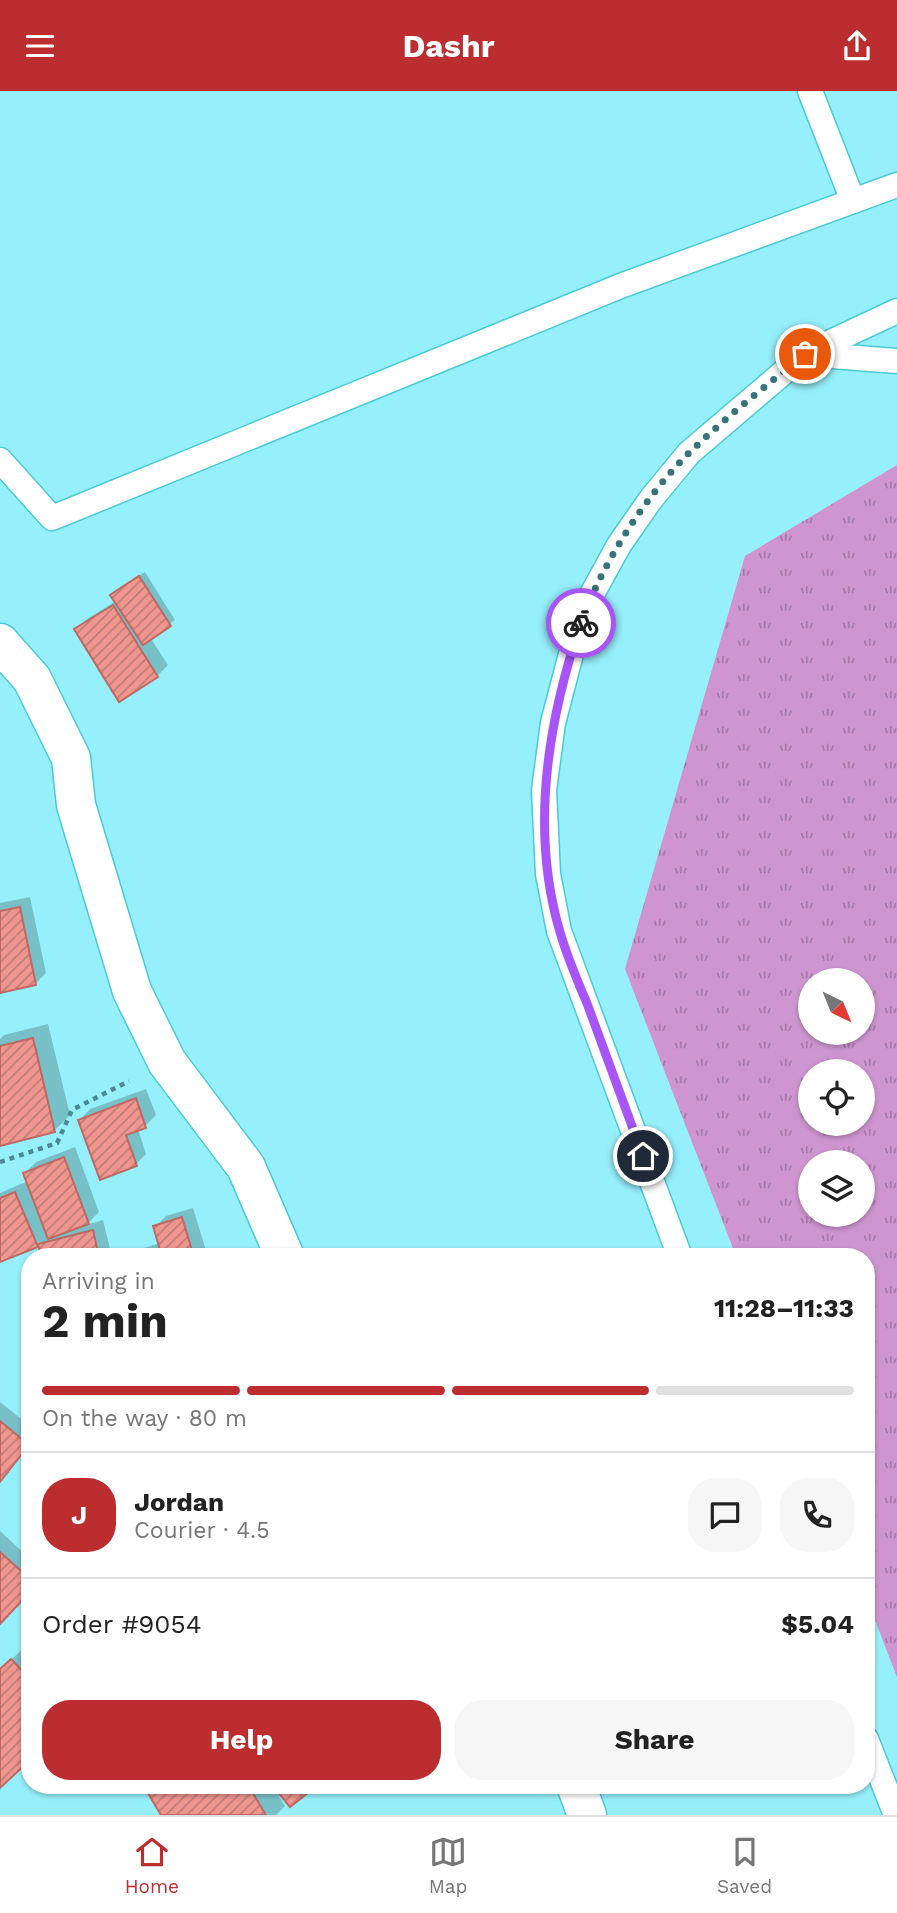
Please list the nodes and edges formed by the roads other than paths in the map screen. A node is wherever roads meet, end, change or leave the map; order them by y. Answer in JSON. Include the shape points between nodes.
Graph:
{"nodes":[{"id":1,"x":810,"y":91,"type":"edge"},
{"id":2,"x":897,"y":185,"type":"edge"},
{"id":3,"x":853,"y":201,"type":"junction"},
{"id":4,"x":897,"y":310,"type":"edge"},
{"id":5,"x":805,"y":354,"type":"junction"},
{"id":6,"x":897,"y":361,"type":"edge"},
{"id":7,"x":0,"y":460,"type":"edge"},
{"id":8,"x":0,"y":643,"type":"edge"},
{"id":9,"x":281,"y":1248,"type":"edge"},
{"id":10,"x":677,"y":1248,"type":"edge"},
{"id":11,"x":875,"y":1762,"type":"edge"},
{"id":12,"x":579,"y":1794,"type":"edge"},
{"id":13,"x":587,"y":1815,"type":"edge"},
{"id":14,"x":896,"y":1815,"type":"edge"}],
"edges":[{"from":1,"to":3,"type":"lane"},
{"from":2,"to":3,"type":"lane"},
{"from":3,"to":7,"type":"lane","via":[[623,285],[52,518]]},
{"from":4,"to":5,"type":"lane"},
{"from":5,"to":6,"type":"lane"},
{"from":5,"to":10,"type":"lane","via":[[689,453],[651,499],[591,596],[553,723],[544,790],[548,874],[559,931]]},
{"from":8,"to":9,"type":"street","via":[[32,680],[71,758],[76,806],[132,991],[167,1062],[246,1167]]},
{"from":11,"to":14,"type":"lane"},
{"from":12,"to":13,"type":"street"}]}
